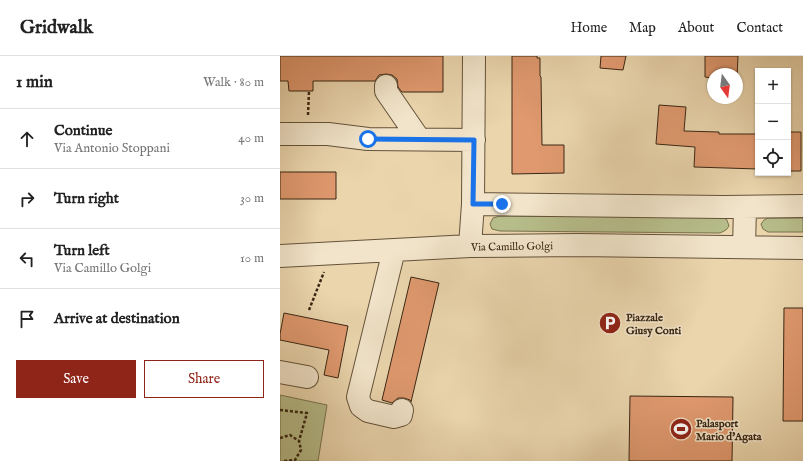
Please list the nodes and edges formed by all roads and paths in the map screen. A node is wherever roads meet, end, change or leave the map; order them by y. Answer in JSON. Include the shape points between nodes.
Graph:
{"nodes":[{"id":1,"x":474,"y":56,"type":"edge"},
{"id":2,"x":386,"y":86,"type":"dead end"},
{"id":3,"x":309,"y":91,"type":"dead end"},
{"id":4,"x":280,"y":134,"type":"edge"},
{"id":5,"x":308,"y":134,"type":"junction"},
{"id":6,"x":419,"y":139,"type":"junction"},
{"id":7,"x":474,"y":140,"type":"junction"},
{"id":8,"x":473,"y":204,"type":"junction"},
{"id":9,"x":803,"y":206,"type":"edge"},
{"id":10,"x":745,"y":207,"type":"junction"},
{"id":11,"x":470,"y":246,"type":"junction"},
{"id":12,"x":744,"y":247,"type":"junction"},
{"id":13,"x":803,"y":248,"type":"edge"},
{"id":14,"x":394,"y":250,"type":"junction"},
{"id":15,"x":280,"y":256,"type":"edge"},
{"id":16,"x":326,"y":266,"type":"dead end"},
{"id":17,"x":309,"y":310,"type":"dead end"},
{"id":18,"x":280,"y":372,"type":"edge"},
{"id":19,"x":307,"y":377,"type":"dead end"},
{"id":20,"x":280,"y":410,"type":"edge"},
{"id":21,"x":402,"y":410,"type":"dead end"},
{"id":22,"x":280,"y":438,"type":"edge"},
{"id":23,"x":299,"y":442,"type":"junction"},
{"id":24,"x":280,"y":458,"type":"edge"},
{"id":25,"x":284,"y":461,"type":"edge"}],
"edges":[{"from":1,"to":7,"type":"street"},
{"from":2,"to":6,"type":"street","via":[[386,91]]},
{"from":3,"to":5,"type":"path"},
{"from":4,"to":5,"type":"street"},
{"from":5,"to":6,"type":"street","via":[[368,139]]},
{"from":6,"to":7,"type":"street"},
{"from":7,"to":8,"type":"street"},
{"from":8,"to":10,"type":"street"},
{"from":8,"to":11,"type":"street"},
{"from":9,"to":10,"type":"street"},
{"from":10,"to":12,"type":"street"},
{"from":11,"to":12,"type":"street","name":"Via Camillo Golgi"},
{"from":11,"to":14,"type":"street","name":"Via Camillo Golgi"},
{"from":12,"to":13,"type":"street","name":"Via Camillo Golgi"},
{"from":14,"to":15,"type":"street","name":"Via Camillo Golgi"},
{"from":14,"to":21,"type":"street","via":[[358,397],[361,406],[368,411],[394,417],[401,415]]},
{"from":16,"to":17,"type":"path"},
{"from":18,"to":19,"type":"street"},
{"from":20,"to":23,"type":"path","via":[[307,413]]},
{"from":22,"to":23,"type":"path","via":[[290,435]]},
{"from":23,"to":25,"type":"path","via":[[301,450],[294,460]]},
{"from":24,"to":25,"type":"path"}]}
